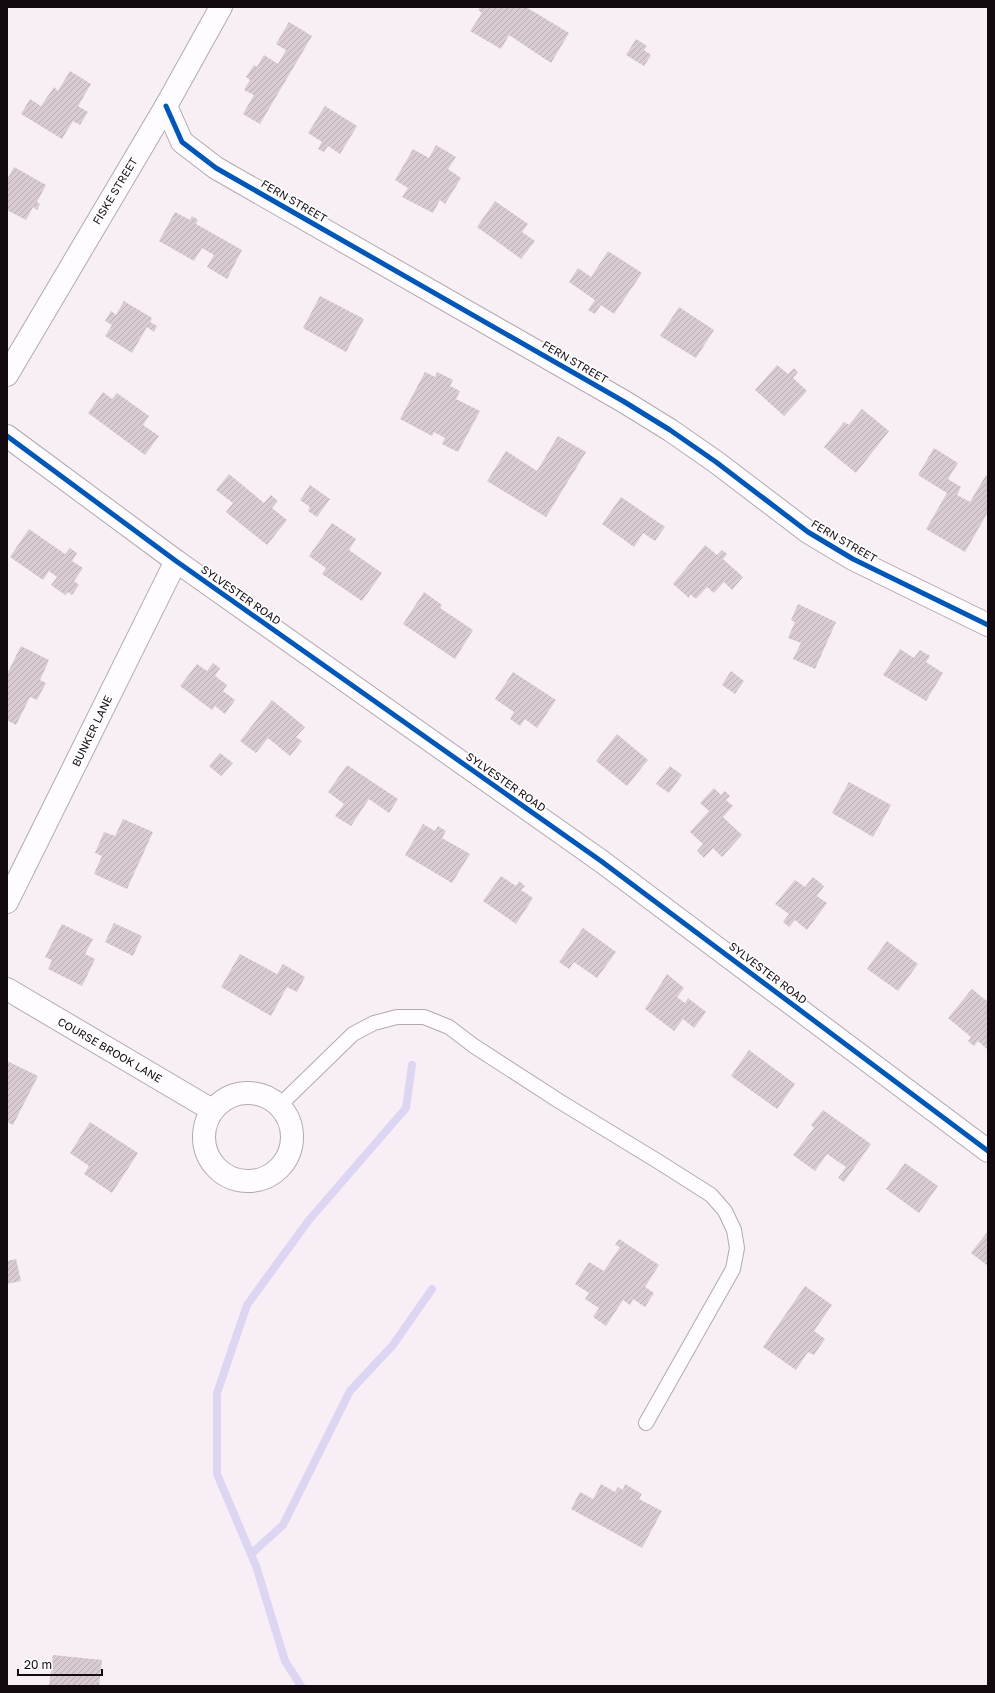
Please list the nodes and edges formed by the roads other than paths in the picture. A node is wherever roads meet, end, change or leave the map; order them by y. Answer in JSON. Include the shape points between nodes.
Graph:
{"nodes":[{"id":1,"x":221,"y":7,"type":"edge"},
{"id":2,"x":166,"y":106,"type":"junction"},
{"id":3,"x":7,"y":375,"type":"edge"},
{"id":4,"x":7,"y":436,"type":"edge"},
{"id":5,"x":176,"y":561,"type":"junction"},
{"id":6,"x":988,"y":625,"type":"edge"},
{"id":7,"x":7,"y":902,"type":"edge"},
{"id":8,"x":7,"y":990,"type":"edge"},
{"id":9,"x":280,"y":1105,"type":"junction"},
{"id":10,"x":212,"y":1110,"type":"junction"},
{"id":11,"x":988,"y":1151,"type":"edge"},
{"id":12,"x":646,"y":1423,"type":"dead end"}],
"edges":[{"from":1,"to":2,"type":"street","name":"FISKE STREET"},
{"from":2,"to":3,"type":"street","name":"FISKE STREET"},
{"from":2,"to":6,"type":"street","name":"FERN STREET","via":[[182,142],[216,168],[623,401],[710,458],[808,532],[853,559]]},
{"from":4,"to":5,"type":"street","name":"SYLVESTER ROAD"},
{"from":5,"to":7,"type":"street","name":"BUNKER LANE"},
{"from":5,"to":11,"type":"street","name":"SYLVESTER ROAD","via":[[601,861]]},
{"from":8,"to":10,"type":"street","name":"COURSE BROOK LANE"},
{"from":9,"to":10,"type":"street","via":[[266,1096],[238,1093],[226,1098]]},
{"from":9,"to":10,"type":"street","via":[[288,1117],[292,1130],[290,1151],[284,1163],[275,1172],[250,1181],[234,1179],[224,1174],[212,1164],[205,1151],[204,1126]]},
{"from":9,"to":12,"type":"lane","via":[[353,1034],[374,1023],[397,1017],[424,1017],[449,1027],[559,1101],[711,1195],[725,1211],[734,1230],[737,1248],[733,1269]]}]}
